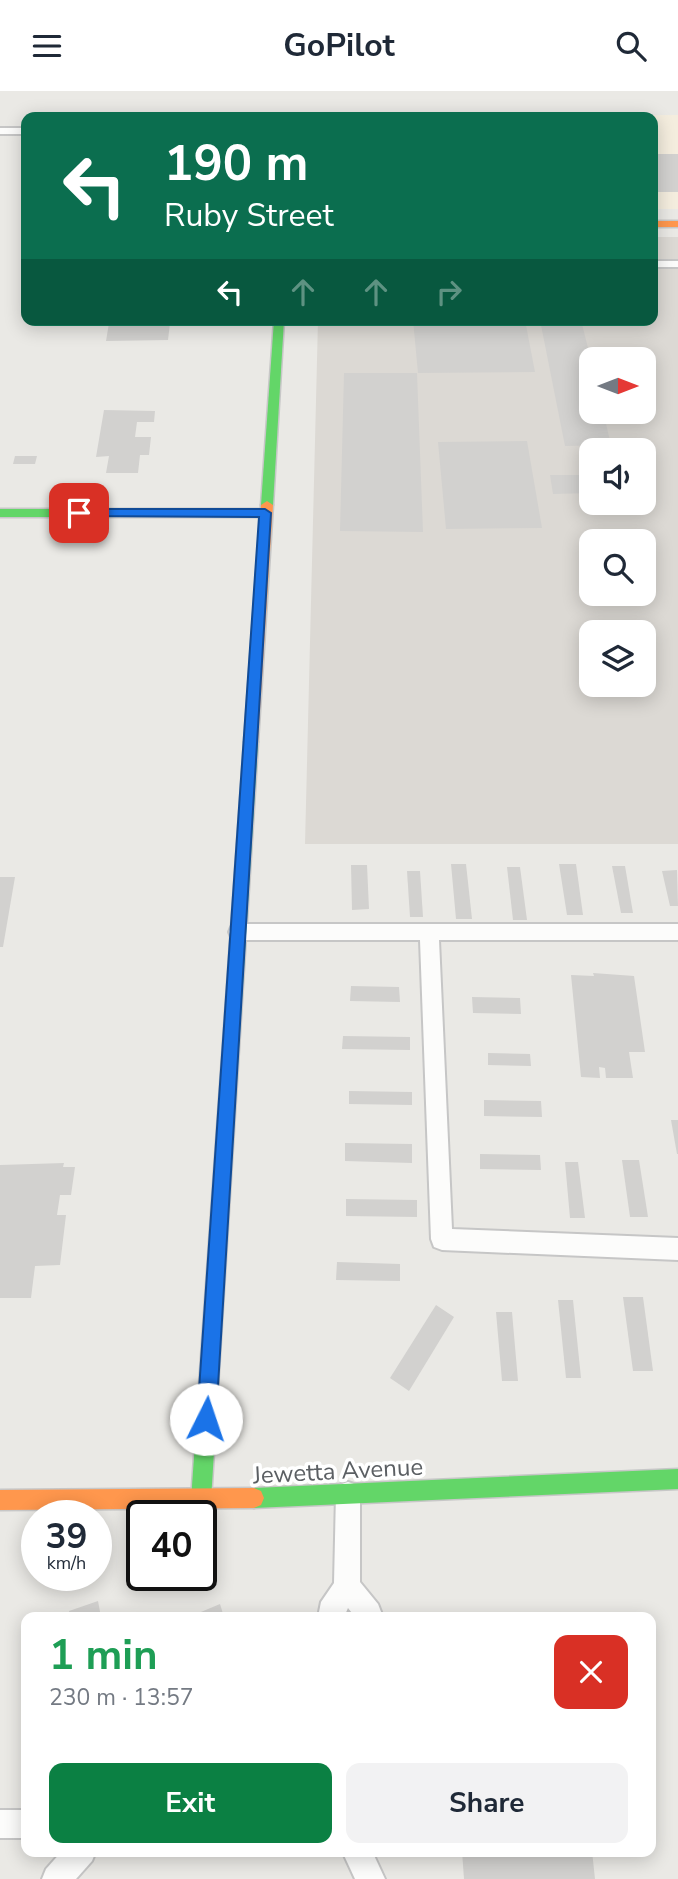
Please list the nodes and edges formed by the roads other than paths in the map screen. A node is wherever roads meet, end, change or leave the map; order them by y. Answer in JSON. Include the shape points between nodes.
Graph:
{"nodes":[{"id":1,"x":0,"y":131,"type":"edge"},
{"id":2,"x":21,"y":131,"type":"edge"},
{"id":3,"x":658,"y":224,"type":"edge"},
{"id":4,"x":678,"y":224,"type":"edge"},
{"id":5,"x":658,"y":264,"type":"edge"},
{"id":6,"x":678,"y":264,"type":"edge"},
{"id":7,"x":279,"y":326,"type":"edge"},
{"id":8,"x":0,"y":513,"type":"edge"},
{"id":9,"x":265,"y":513,"type":"junction"},
{"id":10,"x":238,"y":932,"type":"junction"},
{"id":11,"x":429,"y":932,"type":"junction"},
{"id":12,"x":678,"y":932,"type":"edge"},
{"id":13,"x":678,"y":1249,"type":"edge"},
{"id":14,"x":678,"y":1479,"type":"edge"},
{"id":15,"x":348,"y":1493,"type":"junction"},
{"id":16,"x":0,"y":1500,"type":"edge"},
{"id":17,"x":126,"y":1500,"type":"edge"},
{"id":18,"x":201,"y":1500,"type":"joint"},
{"id":19,"x":347,"y":1587,"type":"junction"},
{"id":20,"x":331,"y":1612,"type":"edge"},
{"id":21,"x":368,"y":1612,"type":"edge"},
{"id":22,"x":0,"y":1824,"type":"edge"},
{"id":23,"x":21,"y":1824,"type":"edge"},
{"id":24,"x":76,"y":1857,"type":"edge"},
{"id":25,"x":359,"y":1857,"type":"edge"},
{"id":26,"x":56,"y":1879,"type":"edge"},
{"id":27,"x":371,"y":1879,"type":"edge"}],
"edges":[{"from":1,"to":2,"type":"lane"},
{"from":3,"to":4,"type":"street"},
{"from":5,"to":6,"type":"lane"},
{"from":7,"to":9,"type":"street"},
{"from":8,"to":9,"type":"street"},
{"from":9,"to":10,"type":"street"},
{"from":10,"to":11,"type":"lane"},
{"from":10,"to":18,"type":"street"},
{"from":11,"to":12,"type":"lane"},
{"from":11,"to":13,"type":"lane","via":[[442,1239]]},
{"from":14,"to":15,"type":"street","name":"Jewetta Avenue"},
{"from":15,"to":18,"type":"street","name":"Jewetta Avenue"},
{"from":15,"to":19,"type":"lane"},
{"from":16,"to":17,"type":"street","name":"Jewetta Avenue"},
{"from":19,"to":20,"type":"lane"},
{"from":19,"to":21,"type":"lane"},
{"from":22,"to":23,"type":"lane"},
{"from":24,"to":26,"type":"lane"},
{"from":25,"to":27,"type":"lane"}]}
